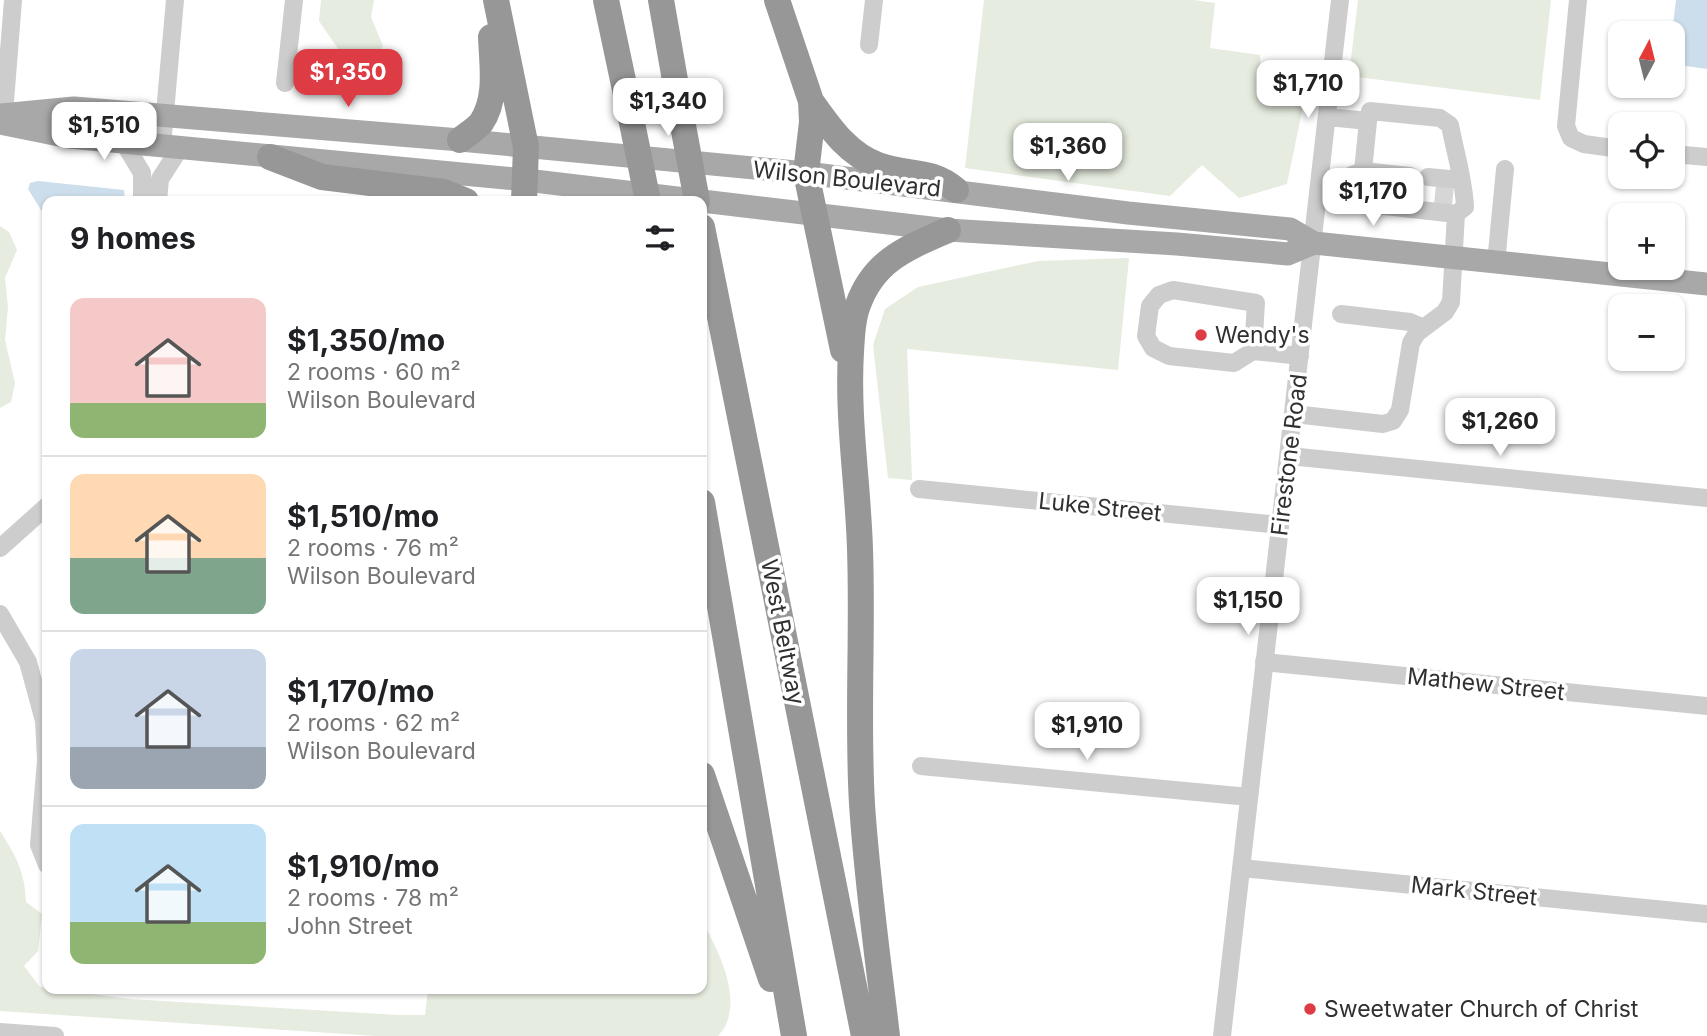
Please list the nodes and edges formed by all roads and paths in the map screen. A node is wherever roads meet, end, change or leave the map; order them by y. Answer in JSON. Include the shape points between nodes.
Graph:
{"nodes":[{"id":1,"x":13,"y":0,"type":"edge"},
{"id":2,"x":175,"y":0,"type":"edge"},
{"id":3,"x":294,"y":0,"type":"edge"},
{"id":4,"x":489,"y":0,"type":"edge"},
{"id":5,"x":496,"y":0,"type":"edge"},
{"id":6,"x":606,"y":0,"type":"edge"},
{"id":7,"x":661,"y":0,"type":"edge"},
{"id":8,"x":777,"y":0,"type":"edge"},
{"id":9,"x":874,"y":0,"type":"edge"},
{"id":10,"x":1340,"y":0,"type":"edge"},
{"id":11,"x":1578,"y":0,"type":"edge"},
{"id":12,"x":869,"y":45,"type":"dead end"},
{"id":13,"x":3,"y":80,"type":"edge"},
{"id":14,"x":285,"y":83,"type":"dead end"},
{"id":15,"x":811,"y":101,"type":"junction"},
{"id":16,"x":165,"y":116,"type":"junction"},
{"id":17,"x":1328,"y":117,"type":"junction"},
{"id":18,"x":8,"y":118,"type":"edge"},
{"id":19,"x":1368,"y":121,"type":"junction"},
{"id":20,"x":460,"y":140,"type":"junction"},
{"id":21,"x":124,"y":143,"type":"junction"},
{"id":22,"x":171,"y":147,"type":"junction"},
{"id":23,"x":526,"y":147,"type":"junction"},
{"id":24,"x":1608,"y":147,"type":"edge"},
{"id":25,"x":1685,"y":155,"type":"edge"},
{"id":26,"x":270,"y":157,"type":"junction"},
{"id":27,"x":1707,"y":157,"type":"edge"},
{"id":28,"x":1505,"y":169,"type":"dead end"},
{"id":29,"x":806,"y":173,"type":"junction"},
{"id":30,"x":1406,"y":177,"type":"junction"},
{"id":31,"x":956,"y":190,"type":"junction"},
{"id":32,"x":525,"y":191,"type":"edge"},
{"id":33,"x":142,"y":196,"type":"edge"},
{"id":34,"x":158,"y":196,"type":"edge"},
{"id":35,"x":454,"y":196,"type":"edge"},
{"id":36,"x":612,"y":196,"type":"edge"},
{"id":37,"x":647,"y":196,"type":"edge"},
{"id":38,"x":699,"y":196,"type":"edge"},
{"id":39,"x":707,"y":202,"type":"edge"},
{"id":40,"x":1447,"y":211,"type":"junction"},
{"id":41,"x":814,"y":215,"type":"junction"},
{"id":42,"x":948,"y":230,"type":"junction"},
{"id":43,"x":1314,"y":243,"type":"junction"},
{"id":44,"x":707,"y":253,"type":"edge"},
{"id":45,"x":1454,"y":258,"type":"junction"},
{"id":46,"x":1496,"y":263,"type":"junction"},
{"id":47,"x":1707,"y":284,"type":"edge"},
{"id":48,"x":1341,"y":314,"type":"dead end"},
{"id":49,"x":1424,"y":328,"type":"junction"},
{"id":50,"x":1253,"y":351,"type":"junction"},
{"id":51,"x":1300,"y":356,"type":"junction"},
{"id":52,"x":849,"y":379,"type":"junction"},
{"id":53,"x":1294,"y":414,"type":"junction"},
{"id":54,"x":1289,"y":456,"type":"junction"},
{"id":55,"x":919,"y":489,"type":"dead end"},
{"id":56,"x":1707,"y":498,"type":"edge"},
{"id":57,"x":42,"y":510,"type":"edge"},
{"id":58,"x":1280,"y":525,"type":"junction"},
{"id":59,"x":707,"y":531,"type":"edge"},
{"id":60,"x":0,"y":548,"type":"edge"},
{"id":61,"x":0,"y":614,"type":"edge"},
{"id":62,"x":1264,"y":662,"type":"junction"},
{"id":63,"x":1707,"y":706,"type":"edge"},
{"id":64,"x":42,"y":714,"type":"edge"},
{"id":65,"x":921,"y":766,"type":"dead end"},
{"id":66,"x":707,"y":789,"type":"edge"},
{"id":67,"x":1249,"y":797,"type":"junction"},
{"id":68,"x":42,"y":809,"type":"edge"},
{"id":69,"x":42,"y":852,"type":"edge"},
{"id":70,"x":1241,"y":868,"type":"junction"},
{"id":71,"x":1707,"y":914,"type":"edge"},
{"id":72,"x":0,"y":1032,"type":"edge"},
{"id":73,"x":55,"y":1036,"type":"edge"},
{"id":74,"x":793,"y":1036,"type":"edge"},
{"id":75,"x":864,"y":1036,"type":"edge"},
{"id":76,"x":887,"y":1036,"type":"edge"},
{"id":77,"x":1222,"y":1036,"type":"edge"}],
"edges":[{"from":1,"to":13,"type":"street"},
{"from":2,"to":16,"type":"street"},
{"from":3,"to":14,"type":"street"},
{"from":4,"to":20,"type":"highway","via":[[490,100],[480,124]]},
{"from":5,"to":23,"type":"highway"},
{"from":6,"to":37,"type":"highway","bridge":true},
{"from":7,"to":38,"type":"highway","bridge":true},
{"from":8,"to":15,"type":"highway"},
{"from":9,"to":12,"type":"street"},
{"from":10,"to":17,"type":"street","name":"Firestone Road"},
{"from":11,"to":24,"type":"street","via":[[1566,127],[1571,138]]},
{"from":13,"to":18,"type":"street"},
{"from":15,"to":29,"type":"highway"},
{"from":15,"to":31,"type":"highway","via":[[831,130],[865,160],[934,176]]},
{"from":16,"to":18,"type":"main road","name":"Wilson Boulevard","via":[[74,108]]},
{"from":16,"to":20,"type":"main road","name":"Wilson Boulevard"},
{"from":16,"to":22,"type":"street"},
{"from":17,"to":19,"type":"street"},
{"from":17,"to":43,"type":"street","name":"Firestone Road"},
{"from":18,"to":21,"type":"main road","name":"Wilson Boulevard","via":[[69,137]]},
{"from":19,"to":30,"type":"street"},
{"from":19,"to":30,"type":"street","via":[[1370,111],[1440,118],[1450,125]]},
{"from":20,"to":23,"type":"main road","name":"Wilson Boulevard"},
{"from":21,"to":22,"type":"main road","name":"Wilson Boulevard"},
{"from":21,"to":33,"type":"street","via":[[142,173]]},
{"from":22,"to":26,"type":"main road","name":"Wilson Boulevard"},
{"from":22,"to":34,"type":"street"},
{"from":23,"to":29,"type":"main road","name":"Wilson Boulevard"},
{"from":23,"to":32,"type":"highway"},
{"from":25,"to":27,"type":"street"},
{"from":26,"to":32,"type":"main road","name":"Wilson Boulevard"},
{"from":26,"to":35,"type":"highway","via":[[322,177]]},
{"from":28,"to":46,"type":"street"},
{"from":29,"to":31,"type":"main road","name":"Wilson Boulevard"},
{"from":29,"to":41,"type":"highway"},
{"from":30,"to":40,"type":"street","via":[[1465,191],[1465,207]]},
{"from":30,"to":40,"type":"street","via":[[1352,175],[1352,197],[1358,203]]},
{"from":31,"to":43,"type":"main road","name":"Wilson Boulevard","via":[[1290,229]]},
{"from":32,"to":36,"type":"main road","name":"Wilson Boulevard"},
{"from":39,"to":41,"type":"main road","name":"Wilson Boulevard"},
{"from":40,"to":45,"type":"street"},
{"from":41,"to":42,"type":"main road","name":"Wilson Boulevard"},
{"from":41,"to":52,"type":"highway"},
{"from":42,"to":43,"type":"main road","name":"Wilson Boulevard","via":[[1288,254]]},
{"from":42,"to":52,"type":"highway","via":[[895,254],[865,288],[853,327]]},
{"from":43,"to":45,"type":"main road","name":"Wilson Boulevard"},
{"from":43,"to":51,"type":"street","name":"Firestone Road"},
{"from":44,"to":75,"type":"highway","name":"West Beltway"},
{"from":45,"to":46,"type":"main road","name":"Wilson Boulevard"},
{"from":45,"to":49,"type":"street","via":[[1451,302]]},
{"from":46,"to":47,"type":"main road","name":"Wilson Boulevard"},
{"from":48,"to":49,"type":"street","via":[[1410,322]]},
{"from":49,"to":53,"type":"street","via":[[1411,343],[1400,410],[1393,421],[1383,424]]},
{"from":50,"to":50,"type":"street","via":[[1256,303],[1173,290],[1159,295],[1150,306],[1146,336],[1153,348],[1169,356],[1234,363]]},
{"from":50,"to":51,"type":"street"},
{"from":51,"to":53,"type":"street","name":"Firestone Road"},
{"from":52,"to":76,"type":"highway","via":[[860,549],[862,802]]},
{"from":53,"to":54,"type":"street","name":"Firestone Road"},
{"from":54,"to":56,"type":"street"},
{"from":54,"to":58,"type":"street","name":"Firestone Road"},
{"from":55,"to":58,"type":"street","name":"Luke Street"},
{"from":57,"to":60,"type":"street"},
{"from":58,"to":62,"type":"street","name":"Firestone Road"},
{"from":59,"to":74,"type":"highway"},
{"from":61,"to":64,"type":"street","via":[[28,662]]},
{"from":62,"to":63,"type":"street","name":"Mathew Street"},
{"from":62,"to":67,"type":"street","name":"Firestone Road"},
{"from":65,"to":67,"type":"street"},
{"from":66,"to":74,"type":"highway"},
{"from":67,"to":70,"type":"street","name":"Firestone Road"},
{"from":68,"to":69,"type":"street"},
{"from":70,"to":71,"type":"street","name":"Mark Street"},
{"from":70,"to":77,"type":"street","name":"Firestone Road"},
{"from":72,"to":73,"type":"street"}]}
